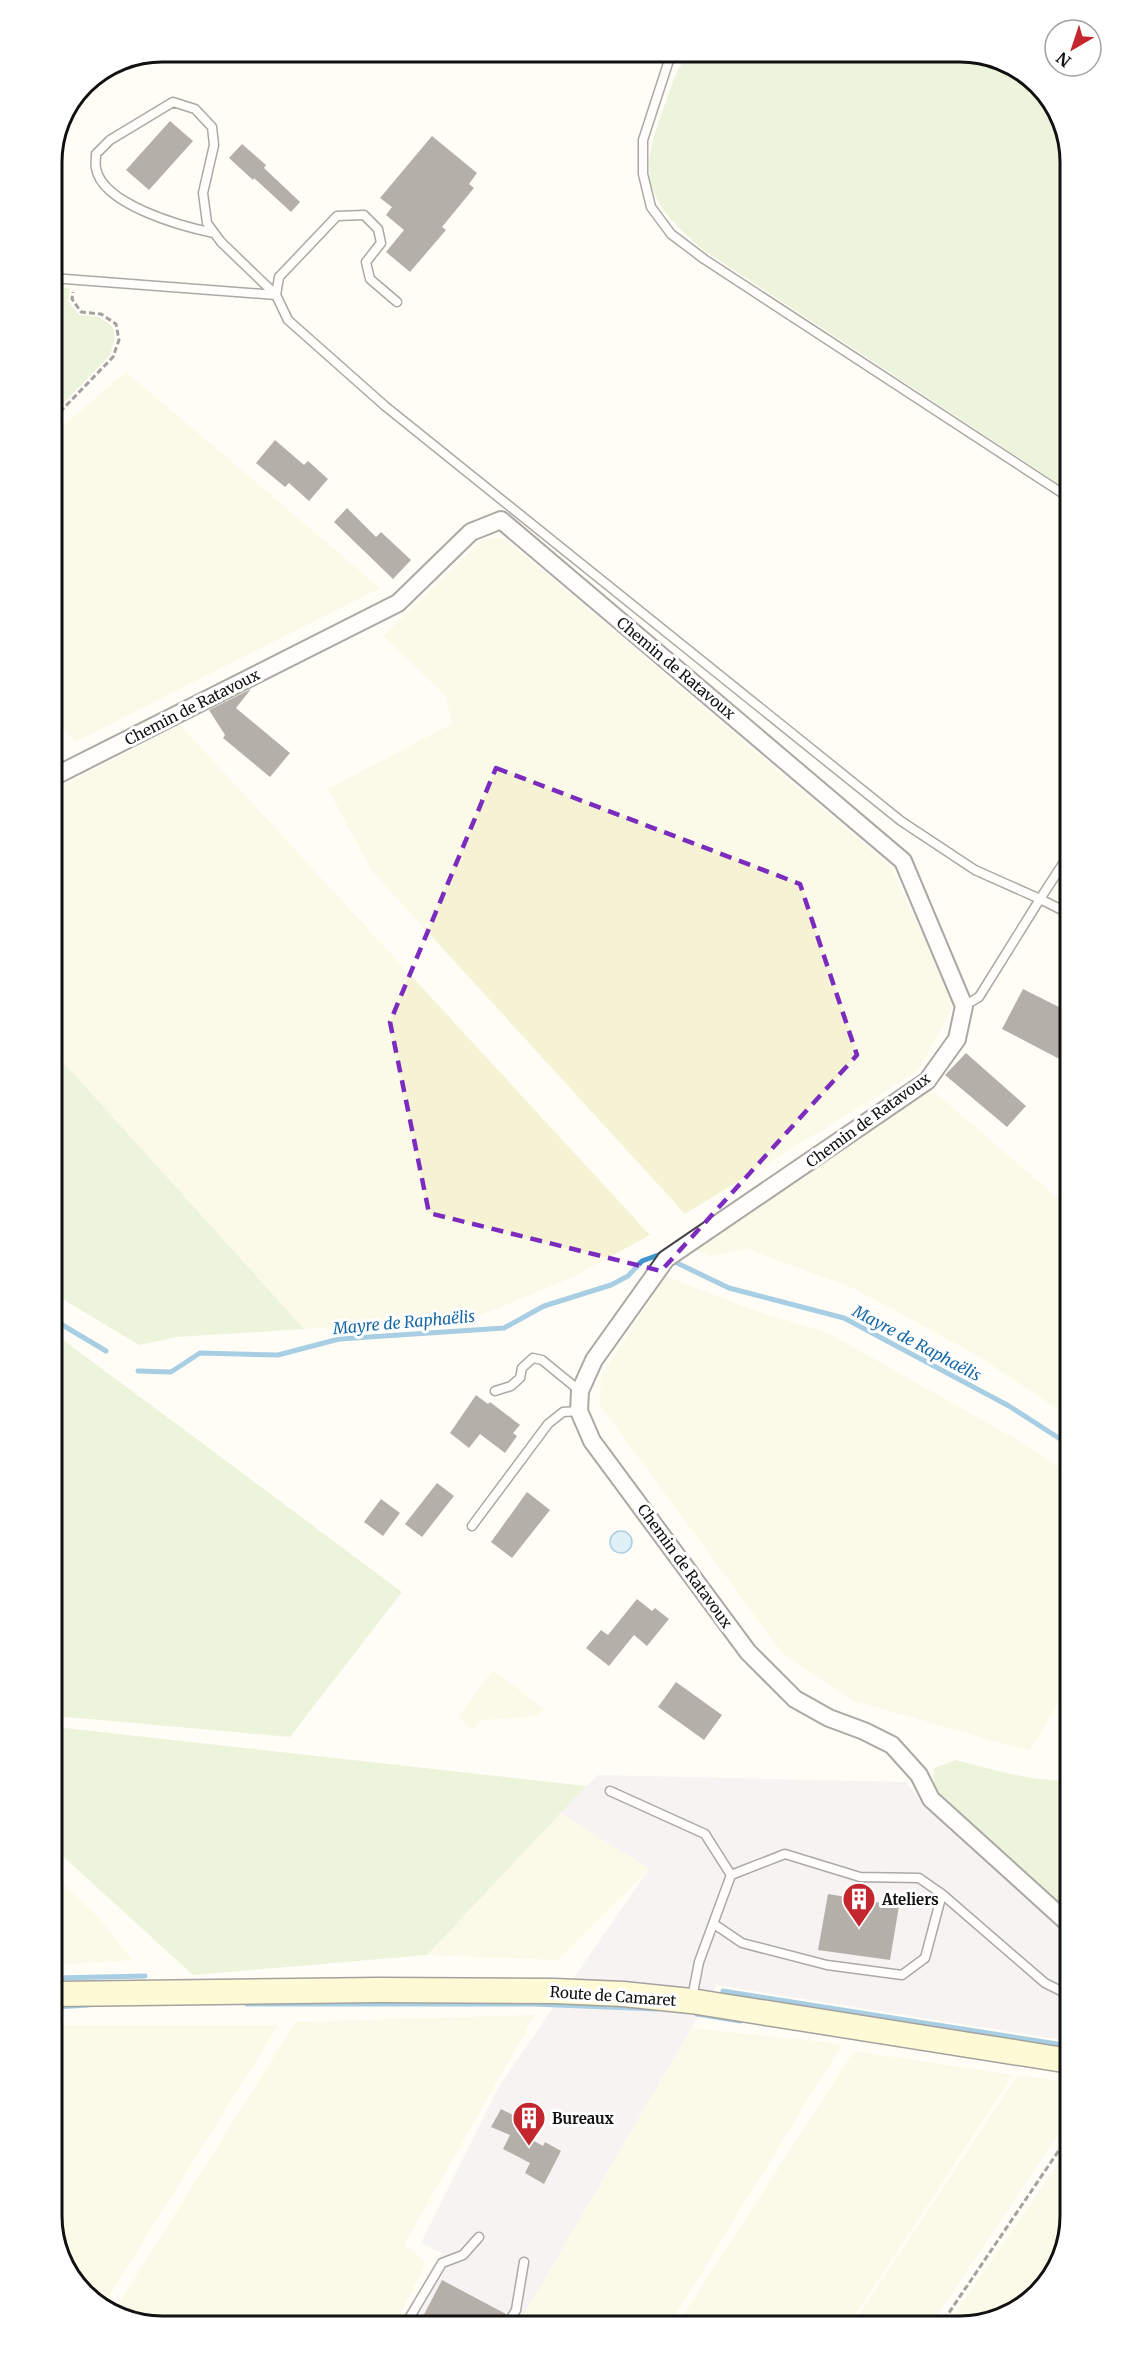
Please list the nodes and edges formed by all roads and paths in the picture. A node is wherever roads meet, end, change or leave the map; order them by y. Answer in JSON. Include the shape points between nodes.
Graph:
{"nodes":[{"id":1,"x":668,"y":62,"type":"edge"},
{"id":2,"x":214,"y":233,"type":"junction"},
{"id":3,"x":62,"y":279,"type":"edge"},
{"id":4,"x":75,"y":280,"type":"junction"},
{"id":5,"x":276,"y":295,"type":"junction"},
{"id":6,"x":398,"y":302,"type":"dead end"},
{"id":7,"x":62,"y":410,"type":"edge"},
{"id":8,"x":1060,"y":492,"type":"edge"},
{"id":9,"x":62,"y":772,"type":"edge"},
{"id":10,"x":1060,"y":868,"type":"edge"},
{"id":11,"x":1040,"y":899,"type":"junction"},
{"id":12,"x":1060,"y":909,"type":"edge"},
{"id":13,"x":964,"y":1006,"type":"junction"},
{"id":14,"x":495,"y":1391,"type":"dead end"},
{"id":15,"x":580,"y":1391,"type":"junction"},
{"id":16,"x":579,"y":1411,"type":"junction"},
{"id":17,"x":472,"y":1526,"type":"dead end"},
{"id":18,"x":610,"y":1791,"type":"dead end"},
{"id":19,"x":731,"y":1875,"type":"junction"},
{"id":20,"x":942,"y":1894,"type":"junction"},
{"id":21,"x":1060,"y":1916,"type":"edge"},
{"id":22,"x":714,"y":1924,"type":"junction"},
{"id":23,"x":1060,"y":1990,"type":"edge"},
{"id":24,"x":62,"y":1994,"type":"edge"},
{"id":25,"x":691,"y":2001,"type":"junction"},
{"id":26,"x":1060,"y":2059,"type":"edge"},
{"id":27,"x":1060,"y":2149,"type":"edge"},
{"id":28,"x":479,"y":2237,"type":"dead end"},
{"id":29,"x":524,"y":2262,"type":"dead end"},
{"id":30,"x":410,"y":2315,"type":"edge"},
{"id":31,"x":513,"y":2315,"type":"edge"},
{"id":32,"x":947,"y":2316,"type":"edge"}],
"edges":[{"from":1,"to":8,"type":"lane","via":[[643,140],[643,174],[651,207],[671,234]]},
{"from":2,"to":2,"type":"lane","via":[[207,223],[202,192],[214,145],[212,127],[195,109],[173,102],[110,140],[96,154],[96,169],[102,182],[117,196],[172,223]]},
{"from":2,"to":5,"type":"lane"},
{"from":3,"to":4,"type":"lane"},
{"from":4,"to":5,"type":"lane"},
{"from":4,"to":7,"type":"path","via":[[72,299],[76,306],[81,312],[101,314],[116,324],[119,340],[113,357]]},
{"from":5,"to":6,"type":"lane","via":[[279,277],[336,216],[364,215],[378,230],[381,243],[366,262],[370,279]]},
{"from":5,"to":11,"type":"lane","via":[[288,320],[385,406],[901,821],[975,870]]},
{"from":9,"to":13,"type":"street","name":"Chemin de Ratavoux","via":[[398,603],[471,532],[501,520],[903,861]]},
{"from":10,"to":11,"type":"lane"},
{"from":11,"to":12,"type":"lane"},
{"from":11,"to":13,"type":"lane","via":[[979,997]]},
{"from":13,"to":15,"type":"street","name":"Chemin de Ratavoux","via":[[957,1039],[927,1081],[666,1259],[594,1360]]},
{"from":14,"to":15,"type":"lane","via":[[511,1386],[533,1358],[542,1360]]},
{"from":15,"to":16,"type":"street","name":"Chemin de Ratavoux"},
{"from":16,"to":17,"type":"lane","via":[[563,1412],[548,1424]]},
{"from":16,"to":21,"type":"street","name":"Chemin de Ratavoux","via":[[592,1441],[755,1660],[795,1699],[892,1745],[919,1775],[931,1799]]},
{"from":18,"to":19,"type":"lane","via":[[705,1834]]},
{"from":19,"to":20,"type":"lane","via":[[785,1854],[860,1877],[919,1878]]},
{"from":19,"to":22,"type":"lane"},
{"from":20,"to":22,"type":"lane","via":[[925,1958],[902,1975],[827,1965],[742,1943]]},
{"from":20,"to":23,"type":"lane","via":[[1045,1983]]},
{"from":22,"to":25,"type":"lane","via":[[699,1962]]},
{"from":24,"to":25,"type":"main road","name":"Route de Camaret","via":[[554,1991]]},
{"from":25,"to":26,"type":"main road","name":"Route de Camaret"},
{"from":27,"to":32,"type":"path"},
{"from":28,"to":30,"type":"lane","via":[[463,2255],[442,2263]]},
{"from":29,"to":31,"type":"lane"}]}
